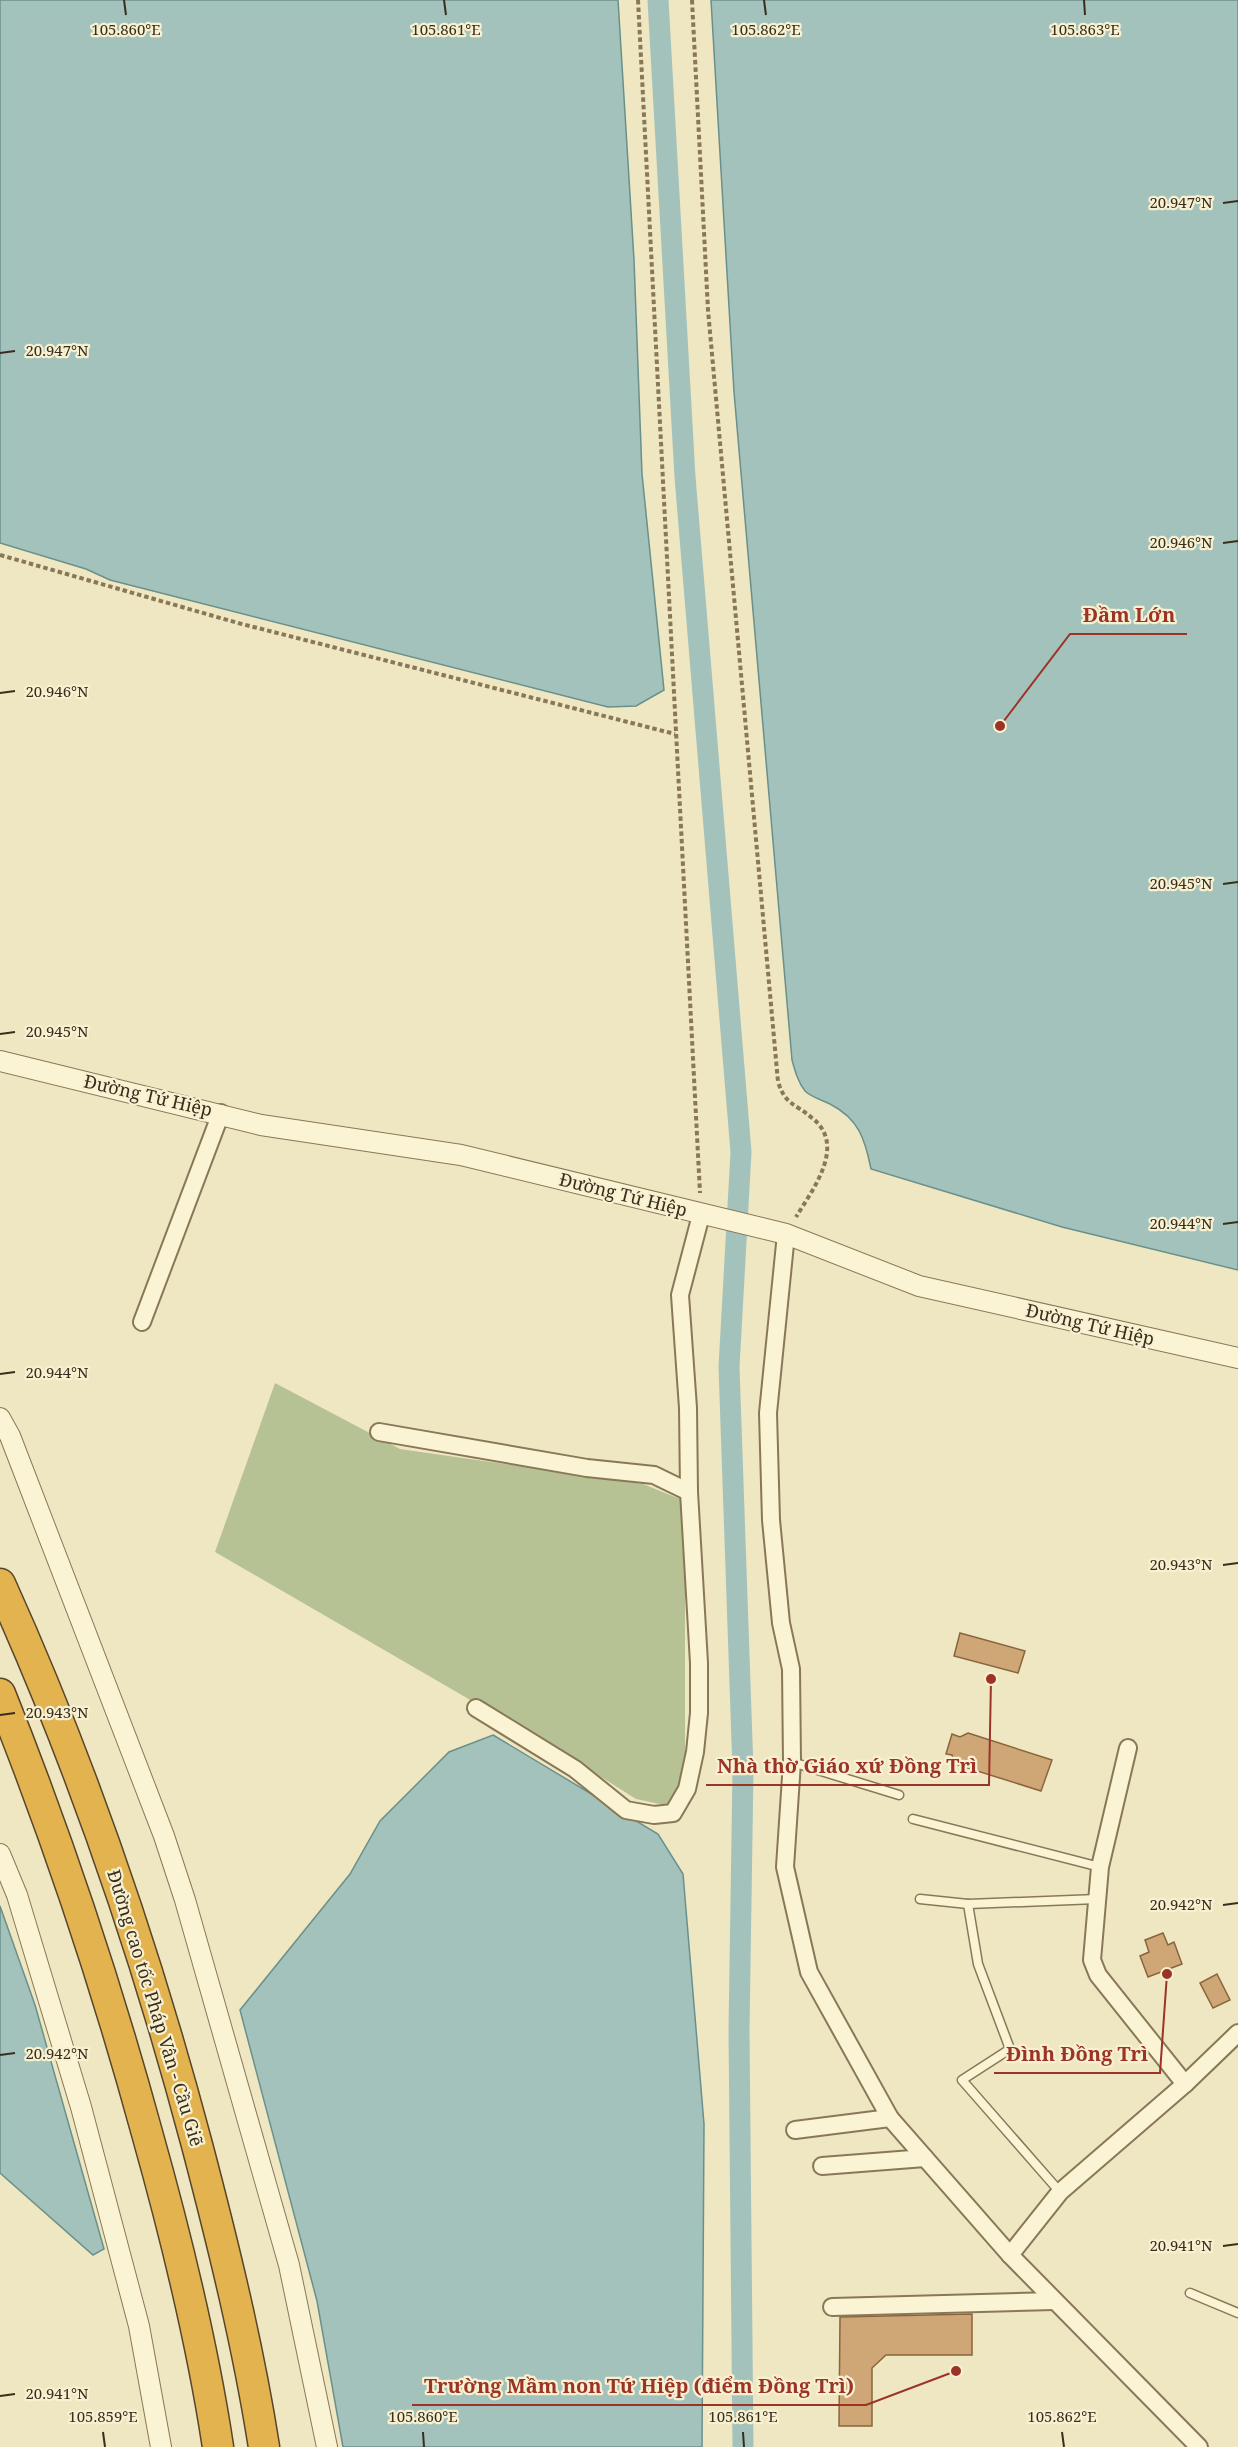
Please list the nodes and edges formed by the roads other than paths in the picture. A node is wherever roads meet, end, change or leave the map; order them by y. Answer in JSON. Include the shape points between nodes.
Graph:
{"nodes":[{"id":1,"x":0,"y":1061,"type":"edge"},
{"id":2,"x":221,"y":1113,"type":"junction"},
{"id":3,"x":701,"y":1215,"type":"junction"},
{"id":4,"x":779,"y":1233,"type":"junction"},
{"id":5,"x":142,"y":1322,"type":"dead end"},
{"id":6,"x":1238,"y":1359,"type":"edge"},
{"id":7,"x":0,"y":1418,"type":"edge"},
{"id":8,"x":379,"y":1432,"type":"dead end"},
{"id":9,"x":689,"y":1492,"type":"junction"},
{"id":10,"x":0,"y":1584,"type":"edge"},
{"id":11,"x":0,"y":1694,"type":"edge"},
{"id":12,"x":476,"y":1708,"type":"dead end"},
{"id":13,"x":1128,"y":1748,"type":"dead end"},
{"id":14,"x":792,"y":1762,"type":"junction"},
{"id":15,"x":899,"y":1795,"type":"dead end"},
{"id":16,"x":913,"y":1819,"type":"dead end"},
{"id":17,"x":0,"y":1854,"type":"edge"},
{"id":18,"x":1100,"y":1867,"type":"junction"},
{"id":19,"x":920,"y":1899,"type":"dead end"},
{"id":20,"x":1097,"y":1899,"type":"junction"},
{"id":21,"x":968,"y":1904,"type":"junction"},
{"id":22,"x":1238,"y":2033,"type":"edge"},
{"id":23,"x":1185,"y":2084,"type":"junction"},
{"id":24,"x":890,"y":2118,"type":"junction"},
{"id":25,"x":795,"y":2130,"type":"dead end"},
{"id":26,"x":925,"y":2158,"type":"junction"},
{"id":27,"x":822,"y":2166,"type":"dead end"},
{"id":28,"x":1060,"y":2192,"type":"junction"},
{"id":29,"x":1010,"y":2255,"type":"junction"},
{"id":30,"x":1190,"y":2293,"type":"dead end"},
{"id":31,"x":1054,"y":2301,"type":"junction"},
{"id":32,"x":832,"y":2307,"type":"dead end"},
{"id":33,"x":1238,"y":2313,"type":"edge"},
{"id":34,"x":161,"y":2447,"type":"edge"},
{"id":35,"x":218,"y":2447,"type":"edge"},
{"id":36,"x":264,"y":2447,"type":"edge"},
{"id":37,"x":327,"y":2447,"type":"edge"},
{"id":38,"x":1199,"y":2447,"type":"edge"}],
"edges":[{"from":1,"to":2,"type":"street","name":"Đường Tứ Hiệp"},
{"from":2,"to":3,"type":"street","name":"Đường Tứ Hiệp","via":[[261,1125],[461,1155]]},
{"from":2,"to":5,"type":"street"},
{"from":3,"to":4,"type":"street","name":"Đường Tứ Hiệp"},
{"from":3,"to":9,"type":"street","via":[[680,1295]]},
{"from":4,"to":6,"type":"street","name":"Đường Tứ Hiệp","via":[[920,1286]]},
{"from":4,"to":14,"type":"street","via":[[768,1413],[771,1520],[781,1623],[790,1669]]},
{"from":7,"to":37,"type":"street","via":[[156,1814],[185,1900],[289,2265]]},
{"from":8,"to":9,"type":"street","via":[[654,1476]]},
{"from":9,"to":12,"type":"street","via":[[699,1713],[687,1789],[673,1813],[654,1815],[626,1810],[575,1769]]},
{"from":10,"to":36,"type":"highway","name":"Đường cao tốc Pháp Vân - Cầu Giẽ","via":[[78,1771],[178,2072],[221,2235]]},
{"from":11,"to":35,"type":"highway","via":[[85,1922],[134,2084],[175,2234]]},
{"from":13,"to":18,"type":"street"},
{"from":14,"to":15,"type":"lane"},
{"from":14,"to":24,"type":"street","via":[[785,1867],[809,1972]]},
{"from":16,"to":18,"type":"lane"},
{"from":17,"to":34,"type":"street","via":[[17,1894],[81,2107],[139,2326]]},
{"from":18,"to":20,"type":"street"},
{"from":19,"to":21,"type":"lane"},
{"from":20,"to":21,"type":"lane"},
{"from":20,"to":23,"type":"street","via":[[1092,1960],[1098,1975]]},
{"from":21,"to":28,"type":"lane","via":[[978,1964],[1010,2049],[962,2080]]},
{"from":22,"to":23,"type":"street"},
{"from":23,"to":28,"type":"street"},
{"from":24,"to":25,"type":"street"},
{"from":24,"to":26,"type":"street"},
{"from":26,"to":27,"type":"street"},
{"from":26,"to":29,"type":"street"},
{"from":28,"to":29,"type":"street"},
{"from":29,"to":31,"type":"street"},
{"from":30,"to":33,"type":"lane"},
{"from":31,"to":32,"type":"street"},
{"from":31,"to":38,"type":"street"}]}
